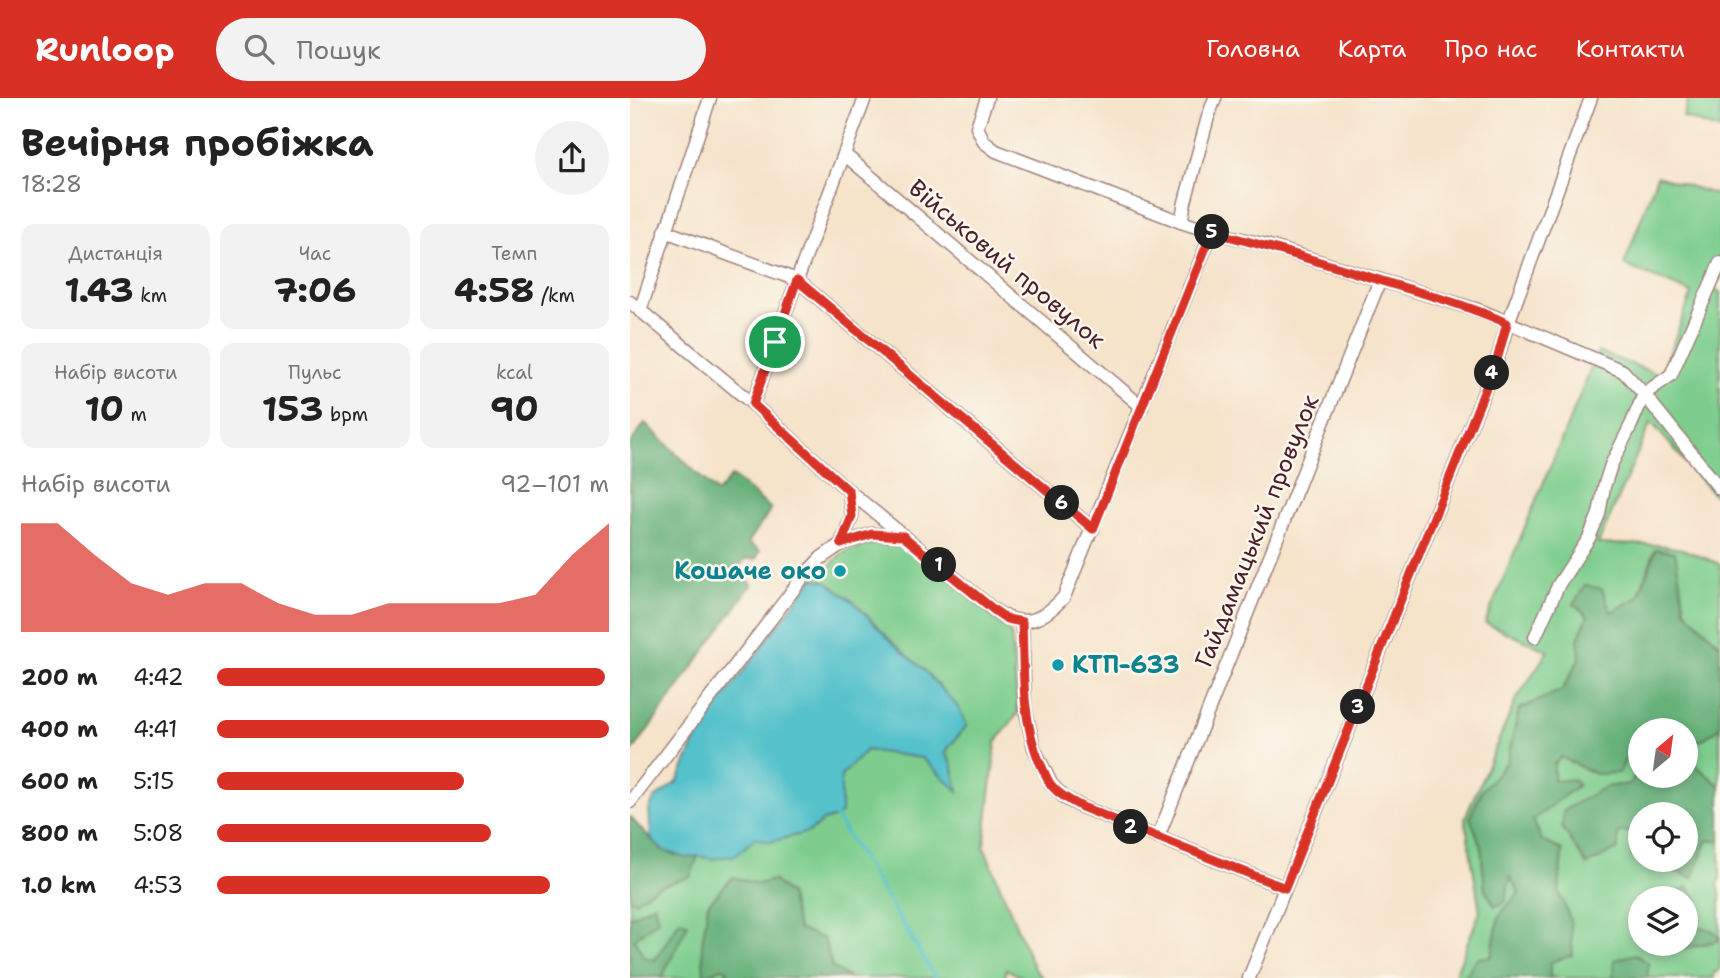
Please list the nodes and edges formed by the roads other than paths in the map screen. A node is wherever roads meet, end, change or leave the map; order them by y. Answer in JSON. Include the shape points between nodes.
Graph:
{"nodes":[{"id":1,"x":710,"y":98,"type":"edge"},
{"id":2,"x":865,"y":98,"type":"edge"},
{"id":3,"x":987,"y":98,"type":"edge"},
{"id":4,"x":1215,"y":98,"type":"edge"},
{"id":5,"x":1591,"y":98,"type":"edge"},
{"id":6,"x":844,"y":154,"type":"junction"},
{"id":7,"x":1181,"y":222,"type":"junction"},
{"id":8,"x":665,"y":231,"type":"junction"},
{"id":9,"x":1212,"y":232,"type":"junction"},
{"id":10,"x":1720,"y":263,"type":"edge"},
{"id":11,"x":797,"y":280,"type":"junction"},
{"id":12,"x":1380,"y":280,"type":"junction"},
{"id":13,"x":635,"y":306,"type":"edge"},
{"id":14,"x":1507,"y":323,"type":"junction"},
{"id":15,"x":1644,"y":394,"type":"junction"},
{"id":16,"x":753,"y":404,"type":"junction"},
{"id":17,"x":1142,"y":407,"type":"junction"},
{"id":18,"x":1720,"y":489,"type":"edge"},
{"id":19,"x":849,"y":491,"type":"junction"},
{"id":20,"x":1093,"y":529,"type":"junction"},
{"id":21,"x":903,"y":536,"type":"junction"},
{"id":22,"x":841,"y":544,"type":"junction"},
{"id":23,"x":1022,"y":622,"type":"junction"},
{"id":24,"x":1535,"y":637,"type":"dead end"},
{"id":25,"x":630,"y":802,"type":"edge"},
{"id":26,"x":1158,"y":837,"type":"junction"},
{"id":27,"x":1285,"y":888,"type":"junction"},
{"id":28,"x":1249,"y":978,"type":"edge"}],
"edges":[{"from":1,"to":8,"type":"street"},
{"from":2,"to":6,"type":"street"},
{"from":3,"to":7,"type":"street","via":[[977,127],[984,142],[996,151]]},
{"from":4,"to":7,"type":"street"},
{"from":5,"to":14,"type":"street"},
{"from":6,"to":11,"type":"street"},
{"from":6,"to":17,"type":"street","name":"Військовий провулок"},
{"from":7,"to":9,"type":"street"},
{"from":8,"to":11,"type":"street"},
{"from":8,"to":13,"type":"street"},
{"from":9,"to":12,"type":"street"},
{"from":9,"to":17,"type":"street"},
{"from":10,"to":15,"type":"street","via":[[1671,374]]},
{"from":11,"to":16,"type":"street"},
{"from":11,"to":20,"type":"street"},
{"from":12,"to":14,"type":"street"},
{"from":12,"to":26,"type":"street","name":"Гайдамацький провулок"},
{"from":13,"to":16,"type":"street"},
{"from":14,"to":15,"type":"street","via":[[1623,371]]},
{"from":14,"to":27,"type":"street","via":[[1492,373]]},
{"from":15,"to":18,"type":"street"},
{"from":15,"to":24,"type":"street","via":[[1611,465],[1589,538],[1559,584]]},
{"from":16,"to":19,"type":"street"},
{"from":17,"to":20,"type":"street"},
{"from":19,"to":21,"type":"street"},
{"from":19,"to":22,"type":"street","via":[[852,516]]},
{"from":20,"to":23,"type":"street","via":[[1064,597],[1052,610]]},
{"from":21,"to":22,"type":"street","via":[[872,534]]},
{"from":21,"to":23,"type":"street","via":[[994,610]]},
{"from":22,"to":25,"type":"street","via":[[804,576]]},
{"from":23,"to":26,"type":"street","via":[[1025,708],[1034,748],[1051,784],[1082,807]]},
{"from":26,"to":27,"type":"street"},
{"from":27,"to":28,"type":"street"}]}
